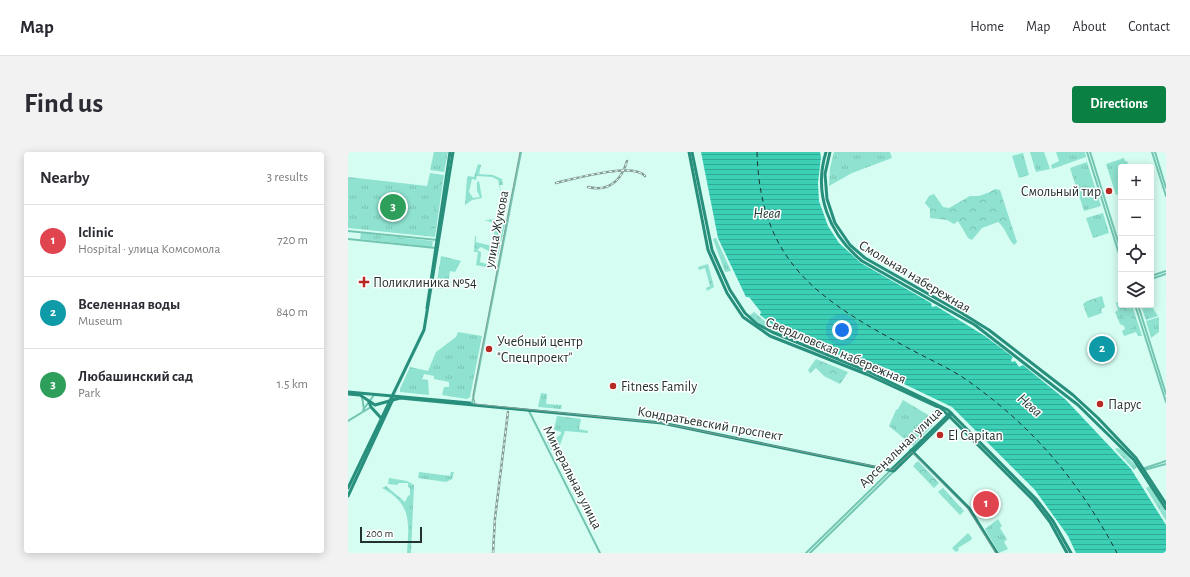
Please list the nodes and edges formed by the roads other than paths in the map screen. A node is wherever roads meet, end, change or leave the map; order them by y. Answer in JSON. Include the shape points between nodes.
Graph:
{"nodes":[{"id":1,"x":451,"y":152,"type":"edge"},
{"id":2,"x":521,"y":152,"type":"edge"},
{"id":3,"x":689,"y":152,"type":"edge"},
{"id":4,"x":692,"y":152,"type":"edge"},
{"id":5,"x":826,"y":152,"type":"edge"},
{"id":6,"x":830,"y":152,"type":"edge"},
{"id":7,"x":1089,"y":152,"type":"edge"},
{"id":8,"x":1153,"y":152,"type":"edge"},
{"id":9,"x":1166,"y":188,"type":"edge"},
{"id":10,"x":1166,"y":196,"type":"edge"},
{"id":11,"x":348,"y":231,"type":"edge"},
{"id":12,"x":348,"y":239,"type":"edge"},
{"id":13,"x":438,"y":240,"type":"junction"},
{"id":14,"x":1118,"y":242,"type":"edge"},
{"id":15,"x":437,"y":248,"type":"junction"},
{"id":16,"x":1118,"y":250,"type":"edge"},
{"id":17,"x":1166,"y":273,"type":"edge"},
{"id":18,"x":1154,"y":277,"type":"edge"},
{"id":19,"x":1137,"y":308,"type":"edge"},
{"id":20,"x":1137,"y":308,"type":"edge"},
{"id":21,"x":348,"y":393,"type":"edge"},
{"id":22,"x":378,"y":394,"type":"junction"},
{"id":23,"x":1166,"y":394,"type":"edge"},
{"id":24,"x":362,"y":396,"type":"junction"},
{"id":25,"x":392,"y":398,"type":"junction"},
{"id":26,"x":369,"y":402,"type":"junction"},
{"id":27,"x":1166,"y":402,"type":"edge"},
{"id":28,"x":379,"y":404,"type":"junction"},
{"id":29,"x":472,"y":404,"type":"junction"},
{"id":30,"x":371,"y":407,"type":"junction"},
{"id":31,"x":363,"y":410,"type":"junction"},
{"id":32,"x":530,"y":410,"type":"junction"},
{"id":33,"x":950,"y":414,"type":"junction"},
{"id":34,"x":381,"y":418,"type":"junction"},
{"id":35,"x":348,"y":421,"type":"edge"},
{"id":36,"x":912,"y":451,"type":"junction"},
{"id":37,"x":1166,"y":462,"type":"edge"},
{"id":38,"x":1143,"y":469,"type":"junction"},
{"id":39,"x":893,"y":470,"type":"junction"},
{"id":40,"x":349,"y":488,"type":"edge"},
{"id":41,"x":348,"y":496,"type":"edge"},
{"id":42,"x":1166,"y":504,"type":"edge"},
{"id":43,"x":1166,"y":509,"type":"edge"},
{"id":44,"x":600,"y":553,"type":"edge"},
{"id":45,"x":806,"y":553,"type":"edge"},
{"id":46,"x":810,"y":553,"type":"edge"},
{"id":47,"x":997,"y":553,"type":"edge"},
{"id":48,"x":1067,"y":553,"type":"edge"},
{"id":49,"x":1071,"y":553,"type":"edge"}],
"edges":[{"from":1,"to":13,"type":"main road"},
{"from":2,"to":29,"type":"street","name":"улица Жукова"},
{"from":3,"to":33,"type":"main road","name":"Свердловская набережная","via":[[708,250],[727,293],[743,317],[766,334],[866,374]]},
{"from":4,"to":33,"type":"main road","name":"Свердловская набережная","via":[[712,250],[732,294],[750,318],[772,332],[867,371],[946,408]]},
{"from":5,"to":38,"type":"main road","name":"Смольная набережная","via":[[821,174],[823,200],[831,224],[848,248],[862,261],[974,325],[1096,420]]},
{"from":6,"to":38,"type":"main road","name":"Смольная набережная","via":[[825,174],[826,199],[834,223],[850,245],[865,258],[974,321],[1059,384],[1098,418]]},
{"from":7,"to":14,"type":"street"},
{"from":7,"to":16,"type":"street"},
{"from":8,"to":9,"type":"street"},
{"from":8,"to":10,"type":"street"},
{"from":11,"to":13,"type":"street"},
{"from":12,"to":15,"type":"street"},
{"from":13,"to":15,"type":"main road"},
{"from":15,"to":25,"type":"main road","via":[[424,330]]},
{"from":17,"to":18,"type":"street"},
{"from":19,"to":23,"type":"street"},
{"from":20,"to":27,"type":"street"},
{"from":21,"to":22,"type":"main road","name":"Кондратьевский проспект"},
{"from":21,"to":24,"type":"main road"},
{"from":22,"to":25,"type":"main road","name":"Кондратьевский проспект"},
{"from":22,"to":26,"type":"street"},
{"from":22,"to":28,"type":"street","via":[[382,401]]},
{"from":24,"to":26,"type":"main road"},
{"from":24,"to":31,"type":"street"},
{"from":25,"to":28,"type":"main road"},
{"from":25,"to":29,"type":"main road","name":"Кондратьевский проспект"},
{"from":25,"to":34,"type":"main road"},
{"from":25,"to":40,"type":"main road"},
{"from":26,"to":28,"type":"main road"},
{"from":26,"to":30,"type":"main road"},
{"from":26,"to":31,"type":"street"},
{"from":28,"to":30,"type":"street"},
{"from":29,"to":32,"type":"main road","name":"Кондратьевский проспект"},
{"from":30,"to":31,"type":"street"},
{"from":30,"to":34,"type":"main road"},
{"from":31,"to":35,"type":"street"},
{"from":32,"to":39,"type":"main road","name":"Кондратьевский проспект","via":[[662,423]]},
{"from":32,"to":44,"type":"street","name":"Минеральная улица"},
{"from":33,"to":36,"type":"main road","name":"Арсенальная улица"},
{"from":33,"to":48,"type":"main road","via":[[1034,501],[1050,522]]},
{"from":33,"to":49,"type":"main road","via":[[1036,499],[1053,521]]},
{"from":34,"to":40,"type":"main road"},
{"from":36,"to":39,"type":"main road","name":"Арсенальная улица"},
{"from":36,"to":47,"type":"main road","via":[[969,508]]},
{"from":37,"to":38,"type":"street"},
{"from":38,"to":42,"type":"main road"},
{"from":38,"to":43,"type":"main road"},
{"from":39,"to":45,"type":"street","name":"Арсенальная улица"},
{"from":39,"to":46,"type":"street","name":"Арсенальная улица"},
{"from":40,"to":41,"type":"main road"}]}
